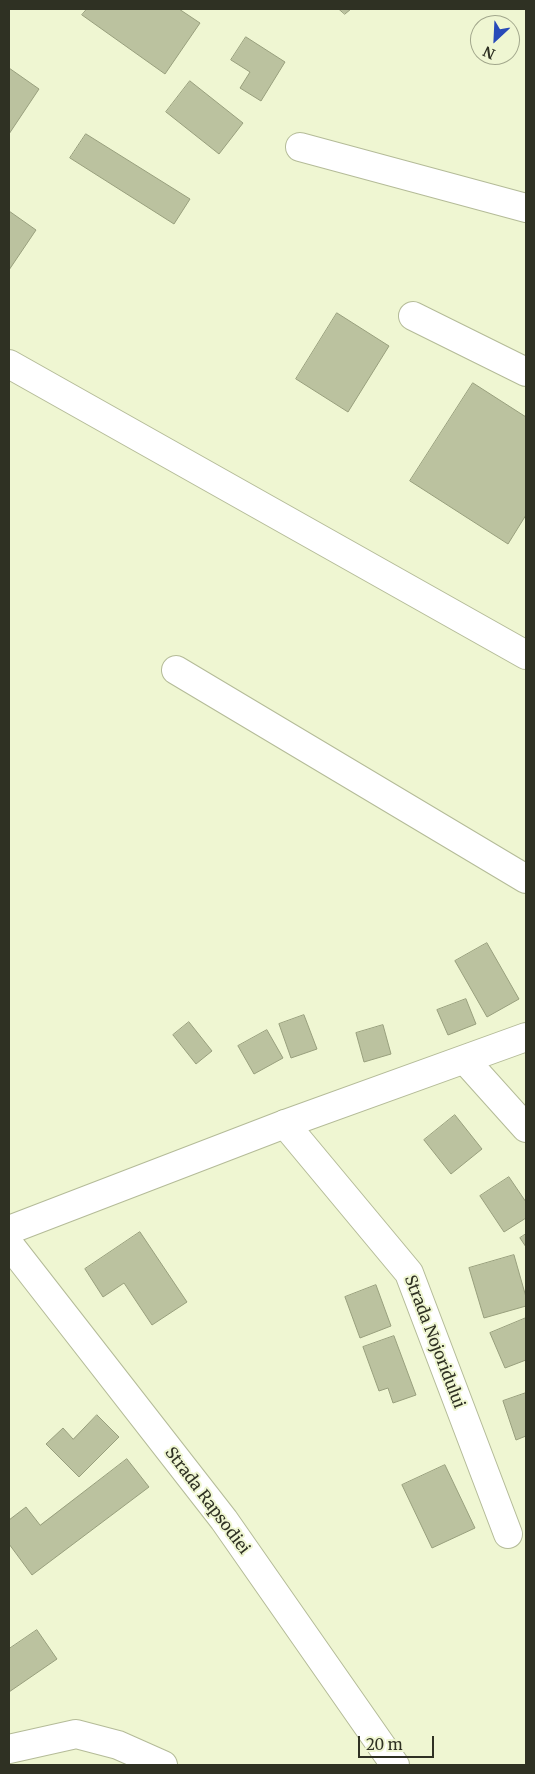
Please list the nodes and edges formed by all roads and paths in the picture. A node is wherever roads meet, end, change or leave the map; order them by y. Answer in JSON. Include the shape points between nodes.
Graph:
{"nodes":[{"id":1,"x":300,"y":147,"type":"dead end"},
{"id":2,"x":526,"y":208,"type":"edge"},
{"id":3,"x":413,"y":316,"type":"dead end"},
{"id":4,"x":9,"y":364,"type":"edge"},
{"id":5,"x":526,"y":372,"type":"edge"},
{"id":6,"x":526,"y":655,"type":"edge"},
{"id":7,"x":176,"y":670,"type":"dead end"},
{"id":8,"x":526,"y":879,"type":"edge"},
{"id":9,"x":526,"y":1037,"type":"edge"},
{"id":10,"x":465,"y":1060,"type":"junction"},
{"id":11,"x":286,"y":1124,"type":"junction"},
{"id":12,"x":526,"y":1128,"type":"edge"},
{"id":13,"x":9,"y":1230,"type":"edge"},
{"id":14,"x":9,"y":1244,"type":"edge"},
{"id":15,"x":508,"y":1534,"type":"dead end"},
{"id":16,"x":9,"y":1749,"type":"edge"},
{"id":17,"x":163,"y":1765,"type":"edge"},
{"id":18,"x":395,"y":1765,"type":"edge"}],
"edges":[{"from":1,"to":2,"type":"street"},
{"from":3,"to":5,"type":"street"},
{"from":4,"to":6,"type":"street"},
{"from":7,"to":8,"type":"street"},
{"from":9,"to":10,"type":"street"},
{"from":10,"to":11,"type":"street"},
{"from":10,"to":12,"type":"street"},
{"from":11,"to":13,"type":"street"},
{"from":11,"to":15,"type":"street","name":"Strada Nojoridului","via":[[409,1273]]},
{"from":14,"to":18,"type":"street","name":"Strada Rapsodiei","via":[[224,1520]]},
{"from":16,"to":17,"type":"street","via":[[76,1734],[118,1746]]}]}
